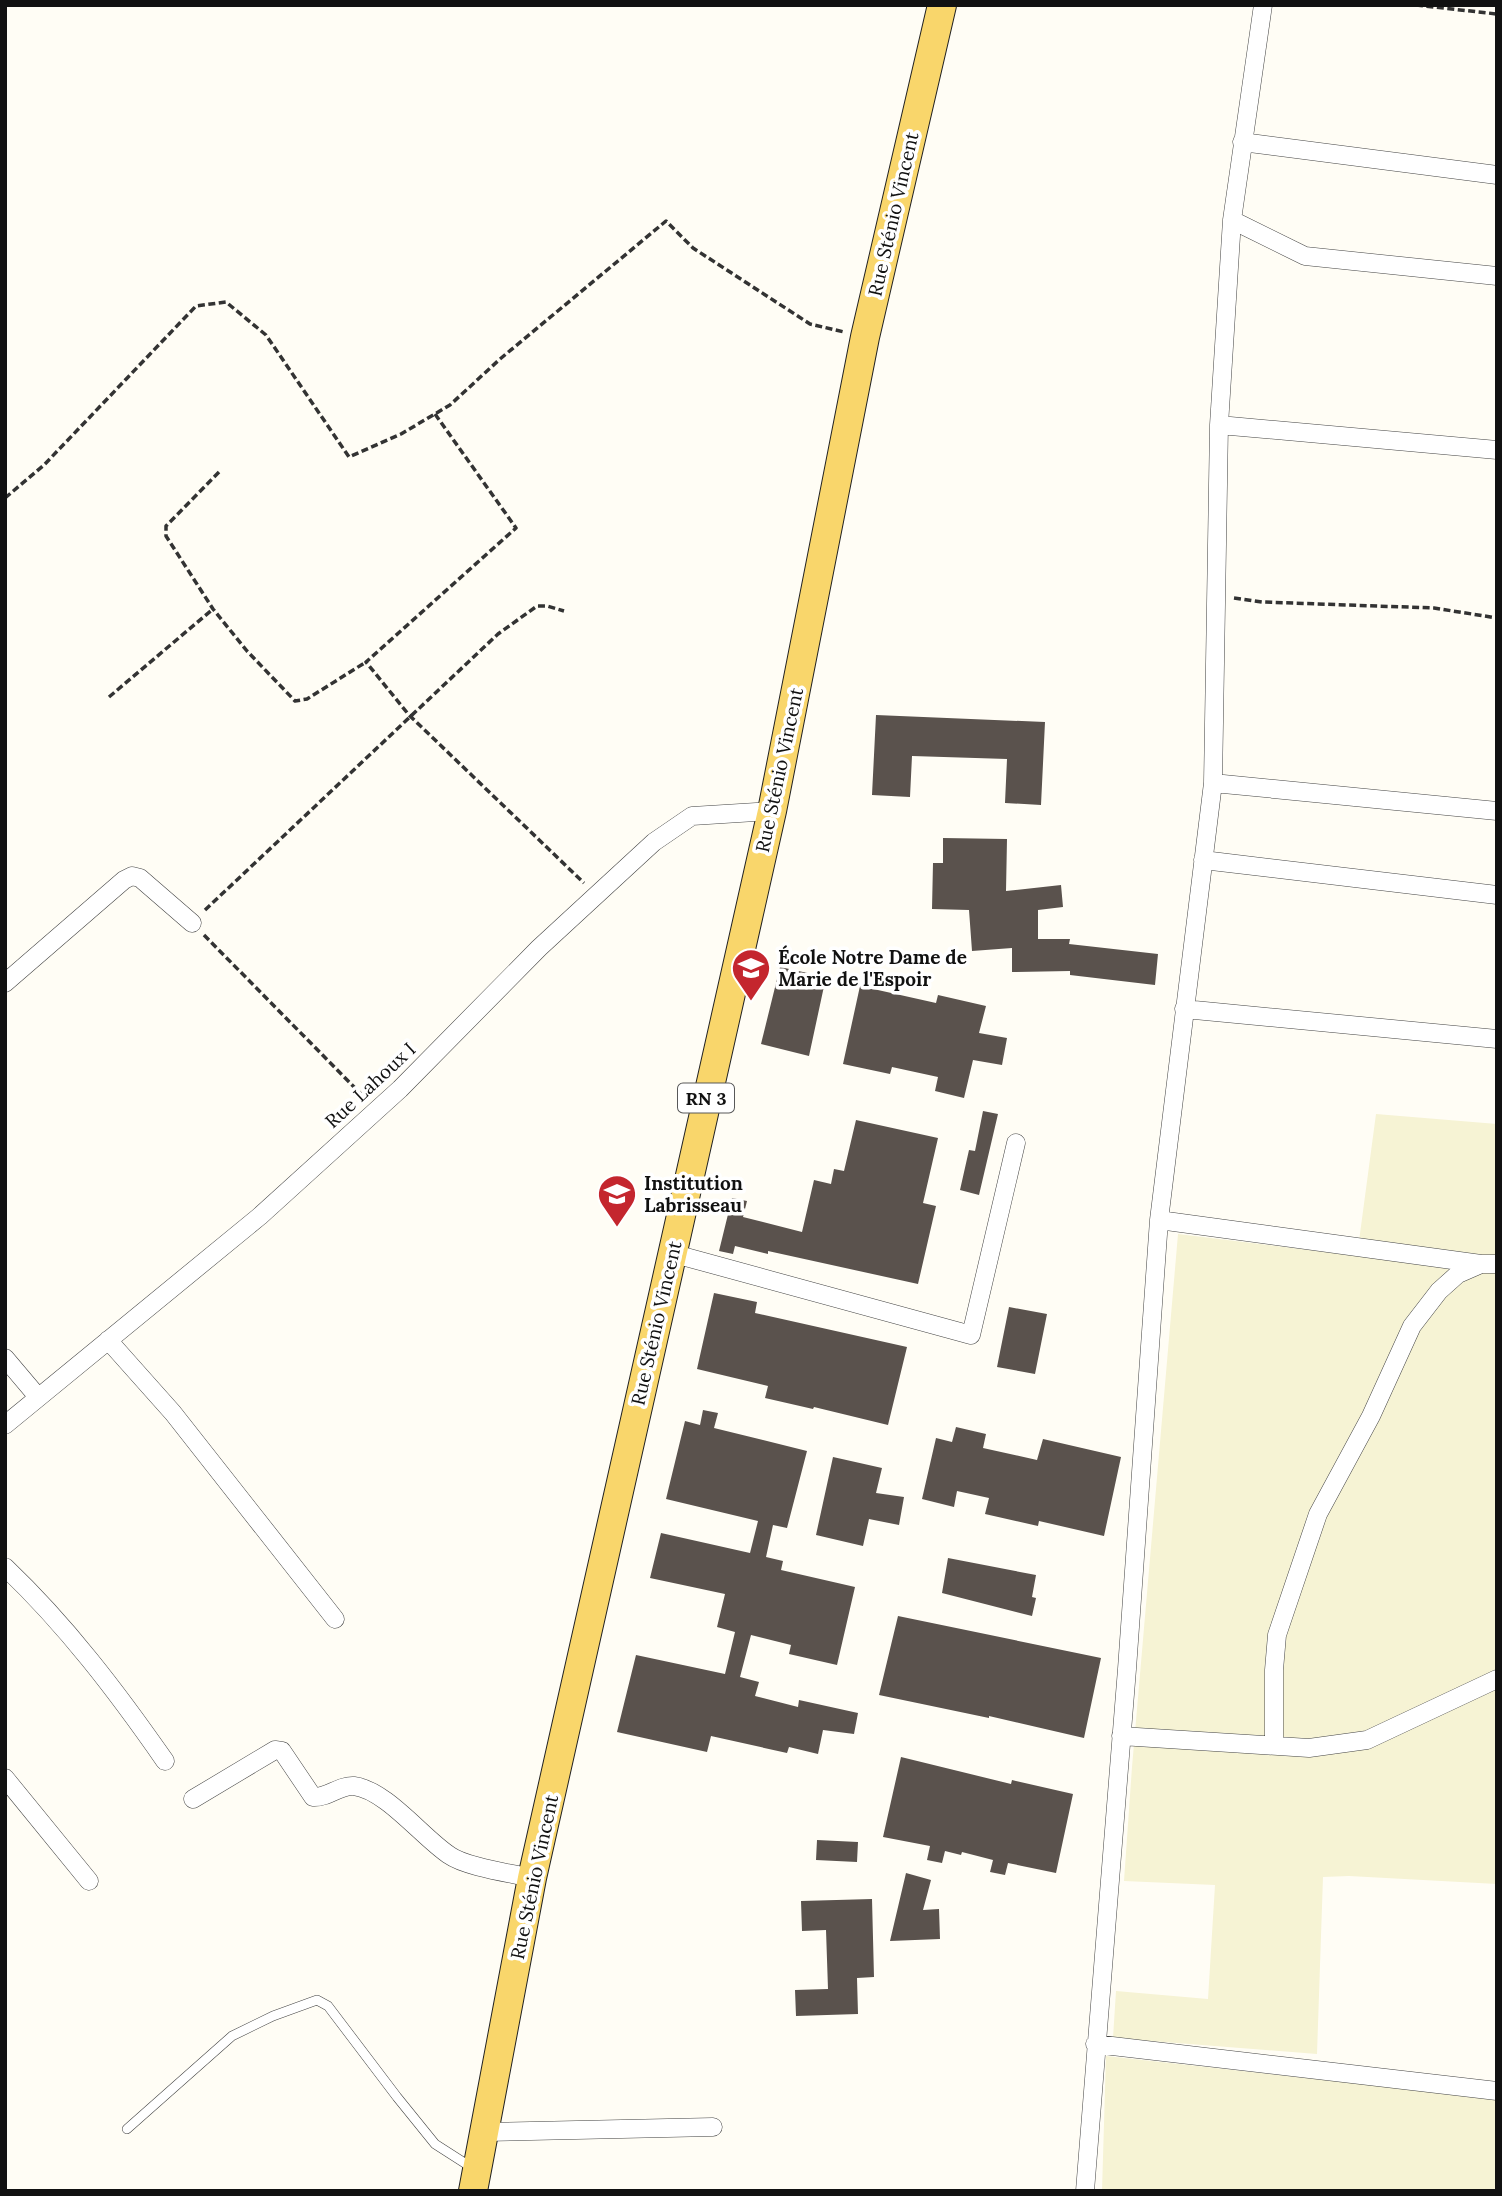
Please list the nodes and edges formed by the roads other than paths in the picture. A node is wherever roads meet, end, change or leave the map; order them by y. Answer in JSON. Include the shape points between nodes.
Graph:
{"nodes":[{"id":1,"x":942,"y":5,"type":"edge"},
{"id":2,"x":1263,"y":5,"type":"edge"},
{"id":3,"x":1242,"y":142,"type":"junction"},
{"id":4,"x":1497,"y":175,"type":"edge"},
{"id":5,"x":1232,"y":220,"type":"junction"},
{"id":6,"x":1497,"y":276,"type":"edge"},
{"id":7,"x":1219,"y":425,"type":"junction"},
{"id":8,"x":1497,"y":450,"type":"edge"},
{"id":9,"x":1213,"y":783,"type":"junction"},
{"id":10,"x":772,"y":811,"type":"junction"},
{"id":11,"x":1497,"y":811,"type":"edge"},
{"id":12,"x":1203,"y":860,"type":"junction"},
{"id":13,"x":1497,"y":895,"type":"edge"},
{"id":14,"x":192,"y":923,"type":"road end"},
{"id":15,"x":5,"y":983,"type":"edge"},
{"id":16,"x":1184,"y":1009,"type":"junction"},
{"id":17,"x":1497,"y":1039,"type":"edge"},
{"id":18,"x":1016,"y":1143,"type":"dead end"},
{"id":19,"x":1159,"y":1220,"type":"junction"},
{"id":20,"x":671,"y":1253,"type":"junction"},
{"id":21,"x":1489,"y":1264,"type":"edge"},
{"id":22,"x":108,"y":1340,"type":"junction"},
{"id":23,"x":5,"y":1359,"type":"edge"},
{"id":24,"x":38,"y":1397,"type":"junction"},
{"id":25,"x":5,"y":1425,"type":"edge"},
{"id":26,"x":5,"y":1567,"type":"edge"},
{"id":27,"x":335,"y":1619,"type":"dead end"},
{"id":28,"x":1497,"y":1679,"type":"edge"},
{"id":29,"x":1121,"y":1736,"type":"junction"},
{"id":30,"x":1274,"y":1745,"type":"junction"},
{"id":31,"x":165,"y":1761,"type":"dead end"},
{"id":32,"x":5,"y":1778,"type":"edge"},
{"id":33,"x":193,"y":1799,"type":"dead end"},
{"id":34,"x":532,"y":1878,"type":"junction"},
{"id":35,"x":89,"y":1881,"type":"dead end"},
{"id":36,"x":1096,"y":2044,"type":"junction"},
{"id":37,"x":1497,"y":2091,"type":"edge"},
{"id":38,"x":713,"y":2127,"type":"dead end"},
{"id":39,"x":127,"y":2129,"type":"dead end"},
{"id":40,"x":485,"y":2132,"type":"junction"},
{"id":41,"x":475,"y":2181,"type":"edge"},
{"id":42,"x":1085,"y":2191,"type":"edge"}],
"edges":[{"from":1,"to":10,"type":"main road","name":"Rue Sténio Vincent","number":"RN 3","via":[[865,337]]},
{"from":2,"to":3,"type":"street"},
{"from":3,"to":4,"type":"street"},
{"from":3,"to":5,"type":"street"},
{"from":5,"to":6,"type":"street","via":[[1305,256]]},
{"from":5,"to":7,"type":"street"},
{"from":7,"to":8,"type":"street"},
{"from":7,"to":9,"type":"street"},
{"from":9,"to":11,"type":"street"},
{"from":9,"to":12,"type":"street"},
{"from":10,"to":20,"type":"main road","name":"Rue Sténio Vincent","number":"RN 3"},
{"from":10,"to":22,"type":"street","name":"Rue Lahoux I","via":[[692,816],[654,842],[539,948],[377,1110],[260,1216]]},
{"from":12,"to":13,"type":"street"},
{"from":12,"to":16,"type":"street"},
{"from":14,"to":15,"type":"street","via":[[132,876]]},
{"from":16,"to":17,"type":"street"},
{"from":16,"to":19,"type":"street"},
{"from":18,"to":20,"type":"street","via":[[971,1335]]},
{"from":19,"to":21,"type":"street"},
{"from":19,"to":29,"type":"street"},
{"from":20,"to":34,"type":"main road","name":"Rue Sténio Vincent","number":"RN 3"},
{"from":21,"to":30,"type":"street","via":[[1458,1274],[1412,1326],[1371,1416],[1318,1514],[1278,1635]]},
{"from":22,"to":24,"type":"street","name":"Rue Lahoux I"},
{"from":22,"to":27,"type":"street","via":[[173,1413]]},
{"from":23,"to":24,"type":"street"},
{"from":24,"to":25,"type":"street","name":"Rue Lahoux I"},
{"from":26,"to":31,"type":"street","via":[[65,1630]]},
{"from":28,"to":30,"type":"street","via":[[1367,1740],[1309,1748]]},
{"from":29,"to":30,"type":"street"},
{"from":29,"to":36,"type":"street"},
{"from":32,"to":35,"type":"street"},
{"from":33,"to":34,"type":"street","via":[[275,1750],[282,1751],[313,1797],[353,1786],[373,1792],[450,1857]]},
{"from":34,"to":40,"type":"main road","name":"Rue Sténio Vincent","number":"RN 3"},
{"from":36,"to":37,"type":"street"},
{"from":36,"to":42,"type":"street"},
{"from":38,"to":40,"type":"street"},
{"from":39,"to":41,"type":"lane","via":[[232,2036],[317,2000],[328,2006],[435,2144]]},
{"from":40,"to":41,"type":"main road","name":"Rue Sténio Vincent","number":"RN 3"}]}
